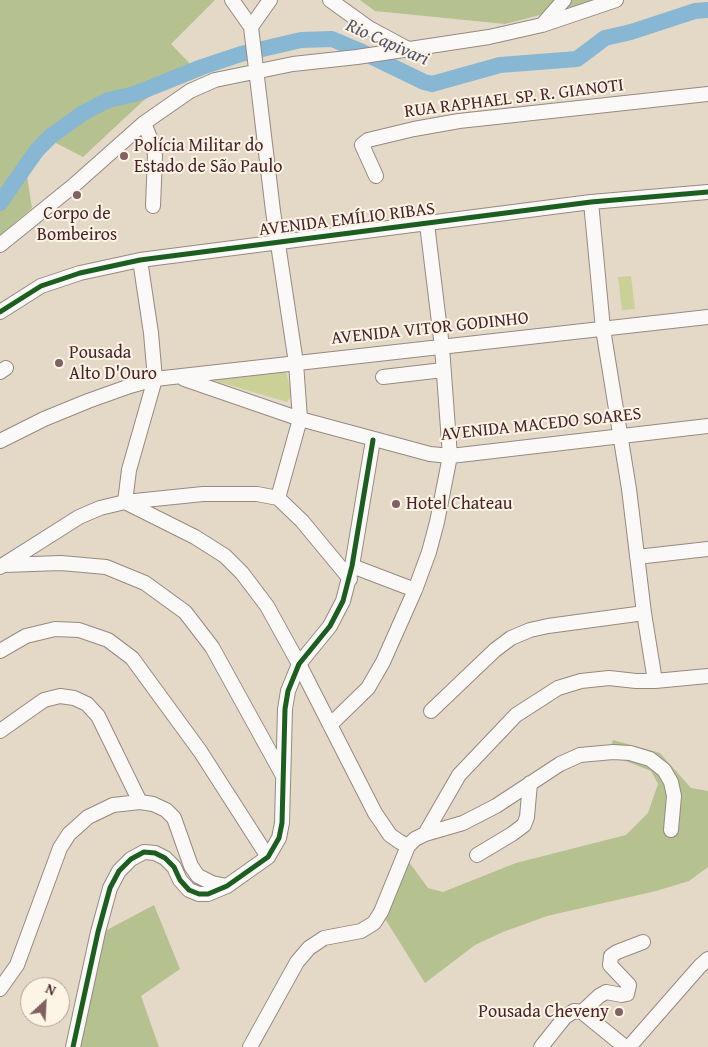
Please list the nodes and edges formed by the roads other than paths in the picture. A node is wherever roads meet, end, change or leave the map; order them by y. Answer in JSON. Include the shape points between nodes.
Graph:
{"nodes":[{"id":1,"x":232,"y":0,"type":"edge"},
{"id":2,"x":270,"y":0,"type":"edge"},
{"id":3,"x":330,"y":0,"type":"edge"},
{"id":4,"x":564,"y":0,"type":"edge"},
{"id":5,"x":616,"y":0,"type":"edge"},
{"id":6,"x":542,"y":25,"type":"junction"},
{"id":7,"x":252,"y":31,"type":"junction"},
{"id":8,"x":408,"y":49,"type":"junction"},
{"id":9,"x":256,"y":68,"type":"junction"},
{"id":10,"x":708,"y":94,"type":"edge"},
{"id":11,"x":144,"y":123,"type":"junction"},
{"id":12,"x":376,"y":176,"type":"dead end"},
{"id":13,"x":708,"y":192,"type":"edge"},
{"id":14,"x":591,"y":202,"type":"junction"},
{"id":15,"x":153,"y":206,"type":"dead end"},
{"id":16,"x":427,"y":224,"type":"junction"},
{"id":17,"x":279,"y":242,"type":"junction"},
{"id":18,"x":0,"y":246,"type":"edge"},
{"id":19,"x":140,"y":260,"type":"junction"},
{"id":20,"x":0,"y":312,"type":"edge"},
{"id":21,"x":708,"y":317,"type":"edge"},
{"id":22,"x":603,"y":329,"type":"junction"},
{"id":23,"x":442,"y":347,"type":"junction"},
{"id":24,"x":296,"y":363,"type":"junction"},
{"id":25,"x":443,"y":370,"type":"junction"},
{"id":26,"x":383,"y":377,"type":"dead end"},
{"id":27,"x":155,"y":379,"type":"junction"},
{"id":28,"x":209,"y":380,"type":"junction"},
{"id":29,"x":300,"y":419,"type":"junction"},
{"id":30,"x":708,"y":426,"type":"edge"},
{"id":31,"x":620,"y":437,"type":"junction"},
{"id":32,"x":373,"y":440,"type":"junction"},
{"id":33,"x":0,"y":441,"type":"edge"},
{"id":34,"x":450,"y":456,"type":"junction"},
{"id":35,"x":278,"y":498,"type":"junction"},
{"id":36,"x":125,"y":502,"type":"junction"},
{"id":37,"x":708,"y":550,"type":"edge"},
{"id":38,"x":637,"y":557,"type":"junction"},
{"id":39,"x":1,"y":566,"type":"edge"},
{"id":40,"x":351,"y":573,"type":"junction"},
{"id":41,"x":415,"y":590,"type":"junction"},
{"id":42,"x":644,"y":613,"type":"junction"},
{"id":43,"x":0,"y":651,"type":"edge"},
{"id":44,"x":299,"y":664,"type":"junction"},
{"id":45,"x":708,"y":676,"type":"edge"},
{"id":46,"x":655,"y":681,"type":"junction"},
{"id":47,"x":431,"y":711,"type":"dead end"},
{"id":48,"x":330,"y":725,"type":"junction"},
{"id":49,"x":0,"y":732,"type":"edge"},
{"id":50,"x":282,"y":774,"type":"junction"},
{"id":51,"x":530,"y":783,"type":"junction"},
{"id":52,"x":140,"y":802,"type":"junction"},
{"id":53,"x":671,"y":830,"type":"dead end"},
{"id":54,"x":425,"y":834,"type":"junction"},
{"id":55,"x":408,"y":846,"type":"junction"},
{"id":56,"x":477,"y":854,"type":"dead end"},
{"id":57,"x":268,"y":857,"type":"junction"},
{"id":58,"x":227,"y":886,"type":"junction"},
{"id":59,"x":643,"y":942,"type":"dead end"},
{"id":60,"x":708,"y":954,"type":"edge"},
{"id":61,"x":708,"y":960,"type":"edge"},
{"id":62,"x":1,"y":989,"type":"edge"},
{"id":63,"x":582,"y":1012,"type":"junction"},
{"id":64,"x":72,"y":1047,"type":"edge"},
{"id":65,"x":250,"y":1047,"type":"edge"},
{"id":66,"x":541,"y":1047,"type":"edge"},
{"id":67,"x":625,"y":1047,"type":"edge"},
{"id":68,"x":629,"y":1047,"type":"edge"}],
"edges":[{"from":1,"to":7,"type":"street"},
{"from":2,"to":7,"type":"street"},
{"from":3,"to":8,"type":"street","via":[[369,28]]},
{"from":4,"to":6,"type":"street"},
{"from":5,"to":6,"type":"street"},
{"from":6,"to":8,"type":"street"},
{"from":7,"to":9,"type":"street"},
{"from":8,"to":9,"type":"street"},
{"from":9,"to":11,"type":"street","via":[[190,91]]},
{"from":9,"to":17,"type":"street"},
{"from":10,"to":12,"type":"street","name":"RUA RAPHAEL SP. R. GIANOTI","via":[[459,121],[368,140],[362,145]]},
{"from":11,"to":15,"type":"street","via":[[155,156]]},
{"from":11,"to":18,"type":"street"},
{"from":13,"to":14,"type":"street","name":"AVENIDA EMÍLIO RIBAS"},
{"from":14,"to":16,"type":"street","name":"AVENIDA EMÍLIO RIBAS"},
{"from":14,"to":22,"type":"street"},
{"from":16,"to":17,"type":"street","name":"AVENIDA EMÍLIO RIBAS"},
{"from":16,"to":23,"type":"street"},
{"from":17,"to":19,"type":"street","name":"AVENIDA EMÍLIO RIBAS"},
{"from":17,"to":24,"type":"street"},
{"from":19,"to":20,"type":"street","name":"AVENIDA EMÍLIO RIBAS","via":[[80,273],[41,286]]},
{"from":19,"to":27,"type":"street"},
{"from":21,"to":22,"type":"street","name":"AVENIDA VITOR GODINHO"},
{"from":22,"to":23,"type":"street","name":"AVENIDA VITOR GODINHO"},
{"from":22,"to":31,"type":"street"},
{"from":23,"to":24,"type":"street","name":"AVENIDA VITOR GODINHO"},
{"from":23,"to":25,"type":"street"},
{"from":24,"to":28,"type":"street","name":"AVENIDA VITOR GODINHO"},
{"from":24,"to":29,"type":"street"},
{"from":25,"to":26,"type":"street"},
{"from":25,"to":34,"type":"street"},
{"from":27,"to":28,"type":"street","name":"AVENIDA MACEDO SOARES"},
{"from":27,"to":33,"type":"street","via":[[88,401]]},
{"from":27,"to":36,"type":"street","via":[[129,470]]},
{"from":28,"to":29,"type":"street","name":"AVENIDA MACEDO SOARES"},
{"from":29,"to":32,"type":"street","name":"AVENIDA MACEDO SOARES"},
{"from":29,"to":35,"type":"street"},
{"from":30,"to":31,"type":"street","name":"AVENIDA MACEDO SOARES"},
{"from":31,"to":34,"type":"street","name":"AVENIDA MACEDO SOARES"},
{"from":31,"to":38,"type":"street"},
{"from":32,"to":34,"type":"street","name":"AVENIDA MACEDO SOARES"},
{"from":32,"to":40,"type":"street"},
{"from":34,"to":41,"type":"street","via":[[437,522]]},
{"from":35,"to":36,"type":"street","via":[[257,494],[203,494]]},
{"from":35,"to":40,"type":"street"},
{"from":36,"to":39,"type":"street","via":[[79,517]]},
{"from":36,"to":44,"type":"street","via":[[225,556],[266,606]]},
{"from":37,"to":38,"type":"street"},
{"from":38,"to":42,"type":"street"},
{"from":39,"to":50,"type":"street","via":[[61,563],[106,567],[145,583],[185,612],[212,646]]},
{"from":40,"to":41,"type":"street"},
{"from":40,"to":44,"type":"street","via":[[343,601],[330,626]]},
{"from":41,"to":48,"type":"street","via":[[384,662],[368,688]]},
{"from":42,"to":46,"type":"street"},
{"from":42,"to":47,"type":"street","via":[[548,626],[512,638]]},
{"from":43,"to":57,"type":"street","via":[[26,636],[55,629],[79,630],[108,640],[132,658],[200,750]]},
{"from":44,"to":48,"type":"street"},
{"from":44,"to":50,"type":"street","via":[[285,709]]},
{"from":45,"to":46,"type":"street"},
{"from":46,"to":54,"type":"street","via":[[609,678],[581,682],[558,688],[538,700],[516,715],[459,775]]},
{"from":48,"to":55,"type":"street","via":[[375,813],[390,835]]},
{"from":49,"to":52,"type":"street","via":[[44,700],[60,696],[74,698],[98,716]]},
{"from":50,"to":57,"type":"street","via":[[282,823]]},
{"from":51,"to":53,"type":"street","via":[[580,755],[613,752],[650,759],[664,770],[671,782],[674,796]]},
{"from":51,"to":54,"type":"street","via":[[464,823]]},
{"from":51,"to":56,"type":"street","via":[[524,825]]},
{"from":52,"to":58,"type":"street","via":[[160,807],[174,818],[191,866],[198,876]]},
{"from":52,"to":62,"type":"street","via":[[113,805],[88,816],[69,834],[60,848],[17,965]]},
{"from":54,"to":55,"type":"street"},
{"from":55,"to":65,"type":"street","via":[[382,912],[374,923],[361,931],[324,938],[309,948],[297,962]]},
{"from":57,"to":58,"type":"street"},
{"from":58,"to":64,"type":"street","via":[[208,894],[189,890],[174,867],[155,853],[144,852],[119,871],[110,888],[98,932]]},
{"from":59,"to":63,"type":"street","via":[[610,956],[610,964],[629,985],[627,994],[606,992]]},
{"from":60,"to":61,"type":"street"},
{"from":61,"to":68,"type":"street"},
{"from":63,"to":66,"type":"street","via":[[574,1011],[565,1017]]},
{"from":63,"to":67,"type":"street"}]}
